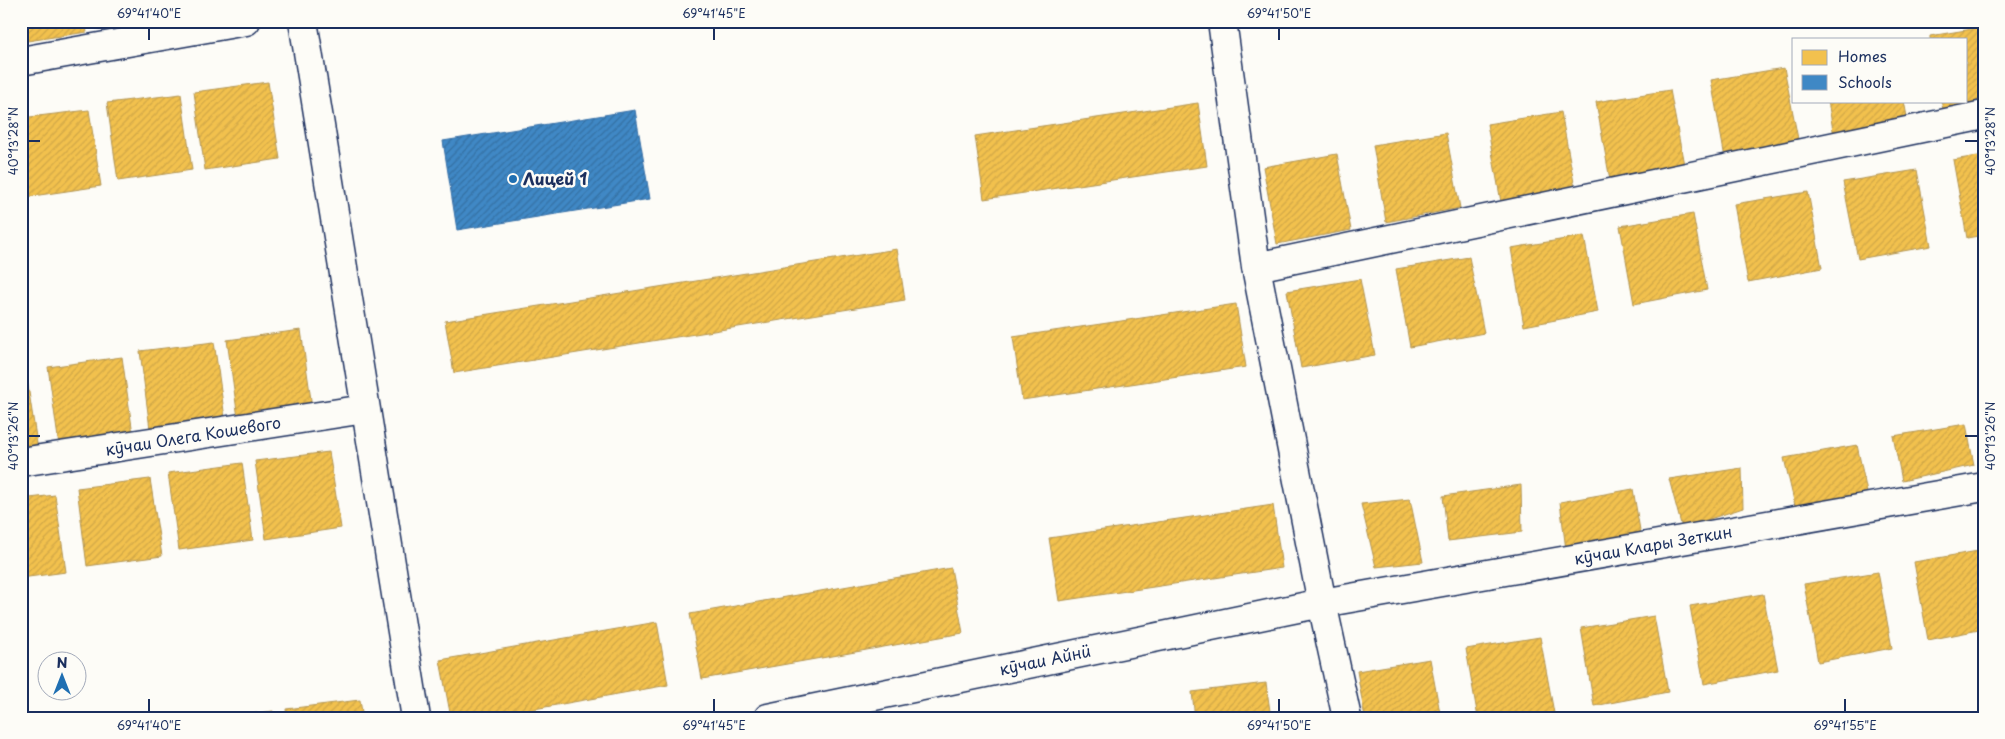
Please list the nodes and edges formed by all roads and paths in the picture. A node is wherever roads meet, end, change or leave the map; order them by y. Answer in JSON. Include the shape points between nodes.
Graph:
{"nodes":[{"id":1,"x":246,"y":21,"type":"edge"},
{"id":2,"x":302,"y":21,"type":"edge"},
{"id":3,"x":1222,"y":21,"type":"edge"},
{"id":4,"x":21,"y":61,"type":"edge"},
{"id":5,"x":1984,"y":116,"type":"edge"},
{"id":6,"x":1256,"y":267,"type":"junction"},
{"id":7,"x":365,"y":409,"type":"junction"},
{"id":8,"x":21,"y":462,"type":"edge"},
{"id":9,"x":1984,"y":487,"type":"edge"},
{"id":10,"x":1322,"y":603,"type":"junction"},
{"id":11,"x":416,"y":718,"type":"edge"},
{"id":12,"x":768,"y":718,"type":"edge"},
{"id":13,"x":1347,"y":718,"type":"edge"}],
"edges":[{"from":1,"to":4,"type":"street"},
{"from":2,"to":7,"type":"street"},
{"from":3,"to":6,"type":"street"},
{"from":5,"to":6,"type":"street"},
{"from":6,"to":10,"type":"street"},
{"from":7,"to":8,"type":"street","name":"кӯчаи Олега Кошевого"},
{"from":7,"to":11,"type":"street"},
{"from":9,"to":10,"type":"street","name":"кӯчаи Клары Зеткин"},
{"from":10,"to":12,"type":"street","name":"кӯчаи Айнӣ"},
{"from":10,"to":13,"type":"street"}]}
